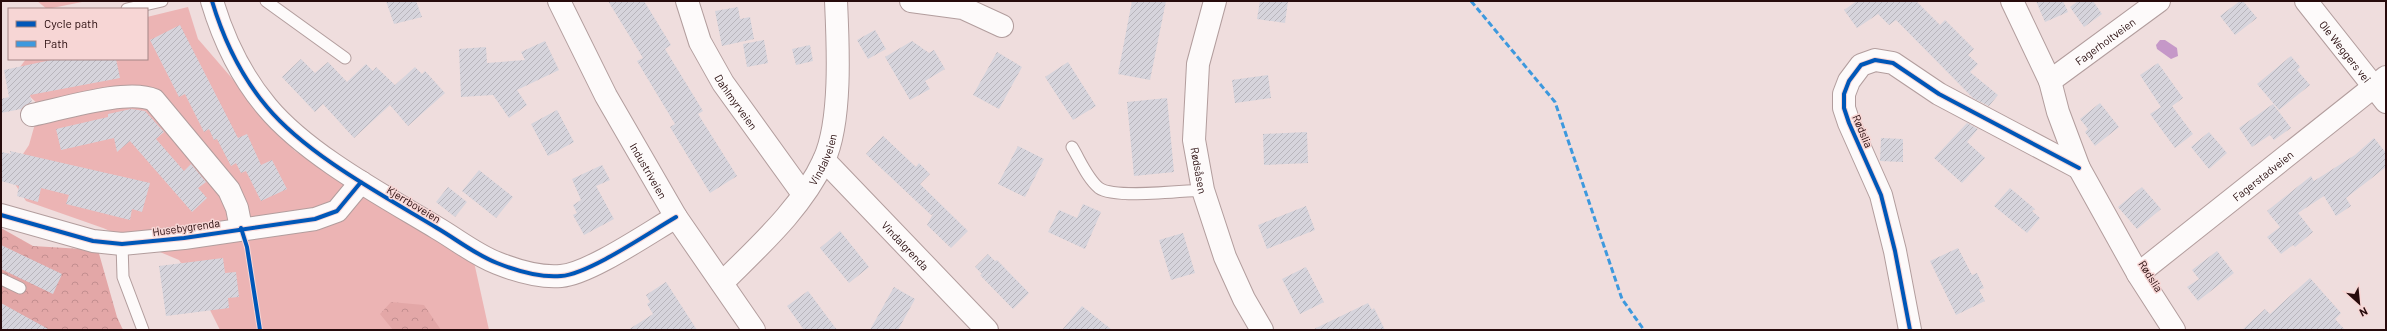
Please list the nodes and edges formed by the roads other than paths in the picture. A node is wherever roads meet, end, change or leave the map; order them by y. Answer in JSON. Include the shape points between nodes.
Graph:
{"nodes":[{"id":1,"x":162,"y":1,"type":"edge"},
{"id":2,"x":212,"y":1,"type":"edge"},
{"id":3,"x":266,"y":1,"type":"edge"},
{"id":4,"x":559,"y":1,"type":"edge"},
{"id":5,"x":687,"y":1,"type":"edge"},
{"id":6,"x":836,"y":1,"type":"edge"},
{"id":7,"x":911,"y":1,"type":"edge"},
{"id":8,"x":1215,"y":1,"type":"edge"},
{"id":9,"x":2012,"y":1,"type":"edge"},
{"id":10,"x":2159,"y":1,"type":"edge"},
{"id":11,"x":2306,"y":1,"type":"edge"},
{"id":12,"x":132,"y":8,"type":"edge"},
{"id":13,"x":1002,"y":26,"type":"dead end"},
{"id":14,"x":345,"y":58,"type":"dead end"},
{"id":15,"x":2050,"y":81,"type":"junction"},
{"id":16,"x":2382,"y":88,"type":"edge"},
{"id":17,"x":32,"y":115,"type":"dead end"},
{"id":18,"x":1072,"y":147,"type":"dead end"},
{"id":19,"x":824,"y":160,"type":"junction"},
{"id":20,"x":2079,"y":168,"type":"junction"},
{"id":21,"x":361,"y":182,"type":"junction"},
{"id":22,"x":1203,"y":190,"type":"junction"},
{"id":23,"x":803,"y":194,"type":"junction"},
{"id":24,"x":1,"y":216,"type":"edge"},
{"id":25,"x":676,"y":217,"type":"junction"},
{"id":26,"x":241,"y":228,"type":"junction"},
{"id":27,"x":122,"y":244,"type":"junction"},
{"id":28,"x":2138,"y":274,"type":"junction"},
{"id":29,"x":1,"y":279,"type":"edge"},
{"id":30,"x":722,"y":283,"type":"junction"},
{"id":31,"x":20,"y":288,"type":"dead end"},
{"id":32,"x":143,"y":330,"type":"edge"},
{"id":33,"x":754,"y":330,"type":"edge"},
{"id":34,"x":987,"y":330,"type":"edge"},
{"id":35,"x":1262,"y":330,"type":"edge"},
{"id":36,"x":1910,"y":330,"type":"edge"},
{"id":37,"x":2174,"y":330,"type":"edge"}],
"edges":[{"from":1,"to":12,"type":"lane"},
{"from":2,"to":21,"type":"street","name":"Kjerrboveien","via":[[234,61],[268,109],[302,140]]},
{"from":3,"to":14,"type":"lane"},
{"from":4,"to":25,"type":"street","name":"Industriveien","via":[[606,96]]},
{"from":5,"to":23,"type":"street","name":"Dahlmyrveien","via":[[700,42],[723,83]]},
{"from":6,"to":19,"type":"street","name":"Vindalveien","via":[[838,82],[832,136]]},
{"from":7,"to":13,"type":"street","via":[[963,8]]},
{"from":8,"to":22,"type":"street","name":"Rødsåsen","via":[[1198,64],[1194,140]]},
{"from":9,"to":15,"type":"street","name":"Rødslia"},
{"from":10,"to":15,"type":"street","name":"Fagerholtveien"},
{"from":11,"to":16,"type":"street","name":"Ole Weggers vei"},
{"from":15,"to":20,"type":"street","name":"Rødslia","via":[[2058,112]]},
{"from":16,"to":28,"type":"street","name":"Fagerstadveien"},
{"from":17,"to":26,"type":"street","via":[[128,95],[146,96],[154,100],[229,190],[237,208]]},
{"from":18,"to":22,"type":"lane","via":[[1091,180],[1106,192],[1131,194]]},
{"from":19,"to":23,"type":"street","name":"Vindalveien"},
{"from":19,"to":34,"type":"street","name":"Vindalgrenda"},
{"from":20,"to":28,"type":"street","name":"Rødslia"},
{"from":20,"to":36,"type":"street","name":"Rødslia","via":[[1939,94],[1893,63],[1875,60],[1861,64],[1849,81],[1844,94],[1844,108],[1848,123],[1881,195]]},
{"from":21,"to":25,"type":"street","name":"Kjerrboveien","via":[[496,263],[539,277],[563,276],[585,270]]},
{"from":21,"to":26,"type":"street","name":"Husebygrenda","via":[[337,211],[315,219]]},
{"from":22,"to":35,"type":"street","name":"Rødsåsen","via":[[1225,257],[1244,299]]},
{"from":23,"to":30,"type":"street","name":"Vindalveien","via":[[789,213]]},
{"from":24,"to":27,"type":"street","name":"Husebygrenda","via":[[93,241]]},
{"from":25,"to":30,"type":"street","name":"Industriveien"},
{"from":26,"to":27,"type":"street","name":"Husebygrenda","via":[[184,238]]},
{"from":27,"to":32,"type":"lane","via":[[123,277]]},
{"from":28,"to":37,"type":"street","name":"Rødslia"},
{"from":29,"to":31,"type":"lane"},
{"from":30,"to":33,"type":"street","name":"Industriveien"}]}
